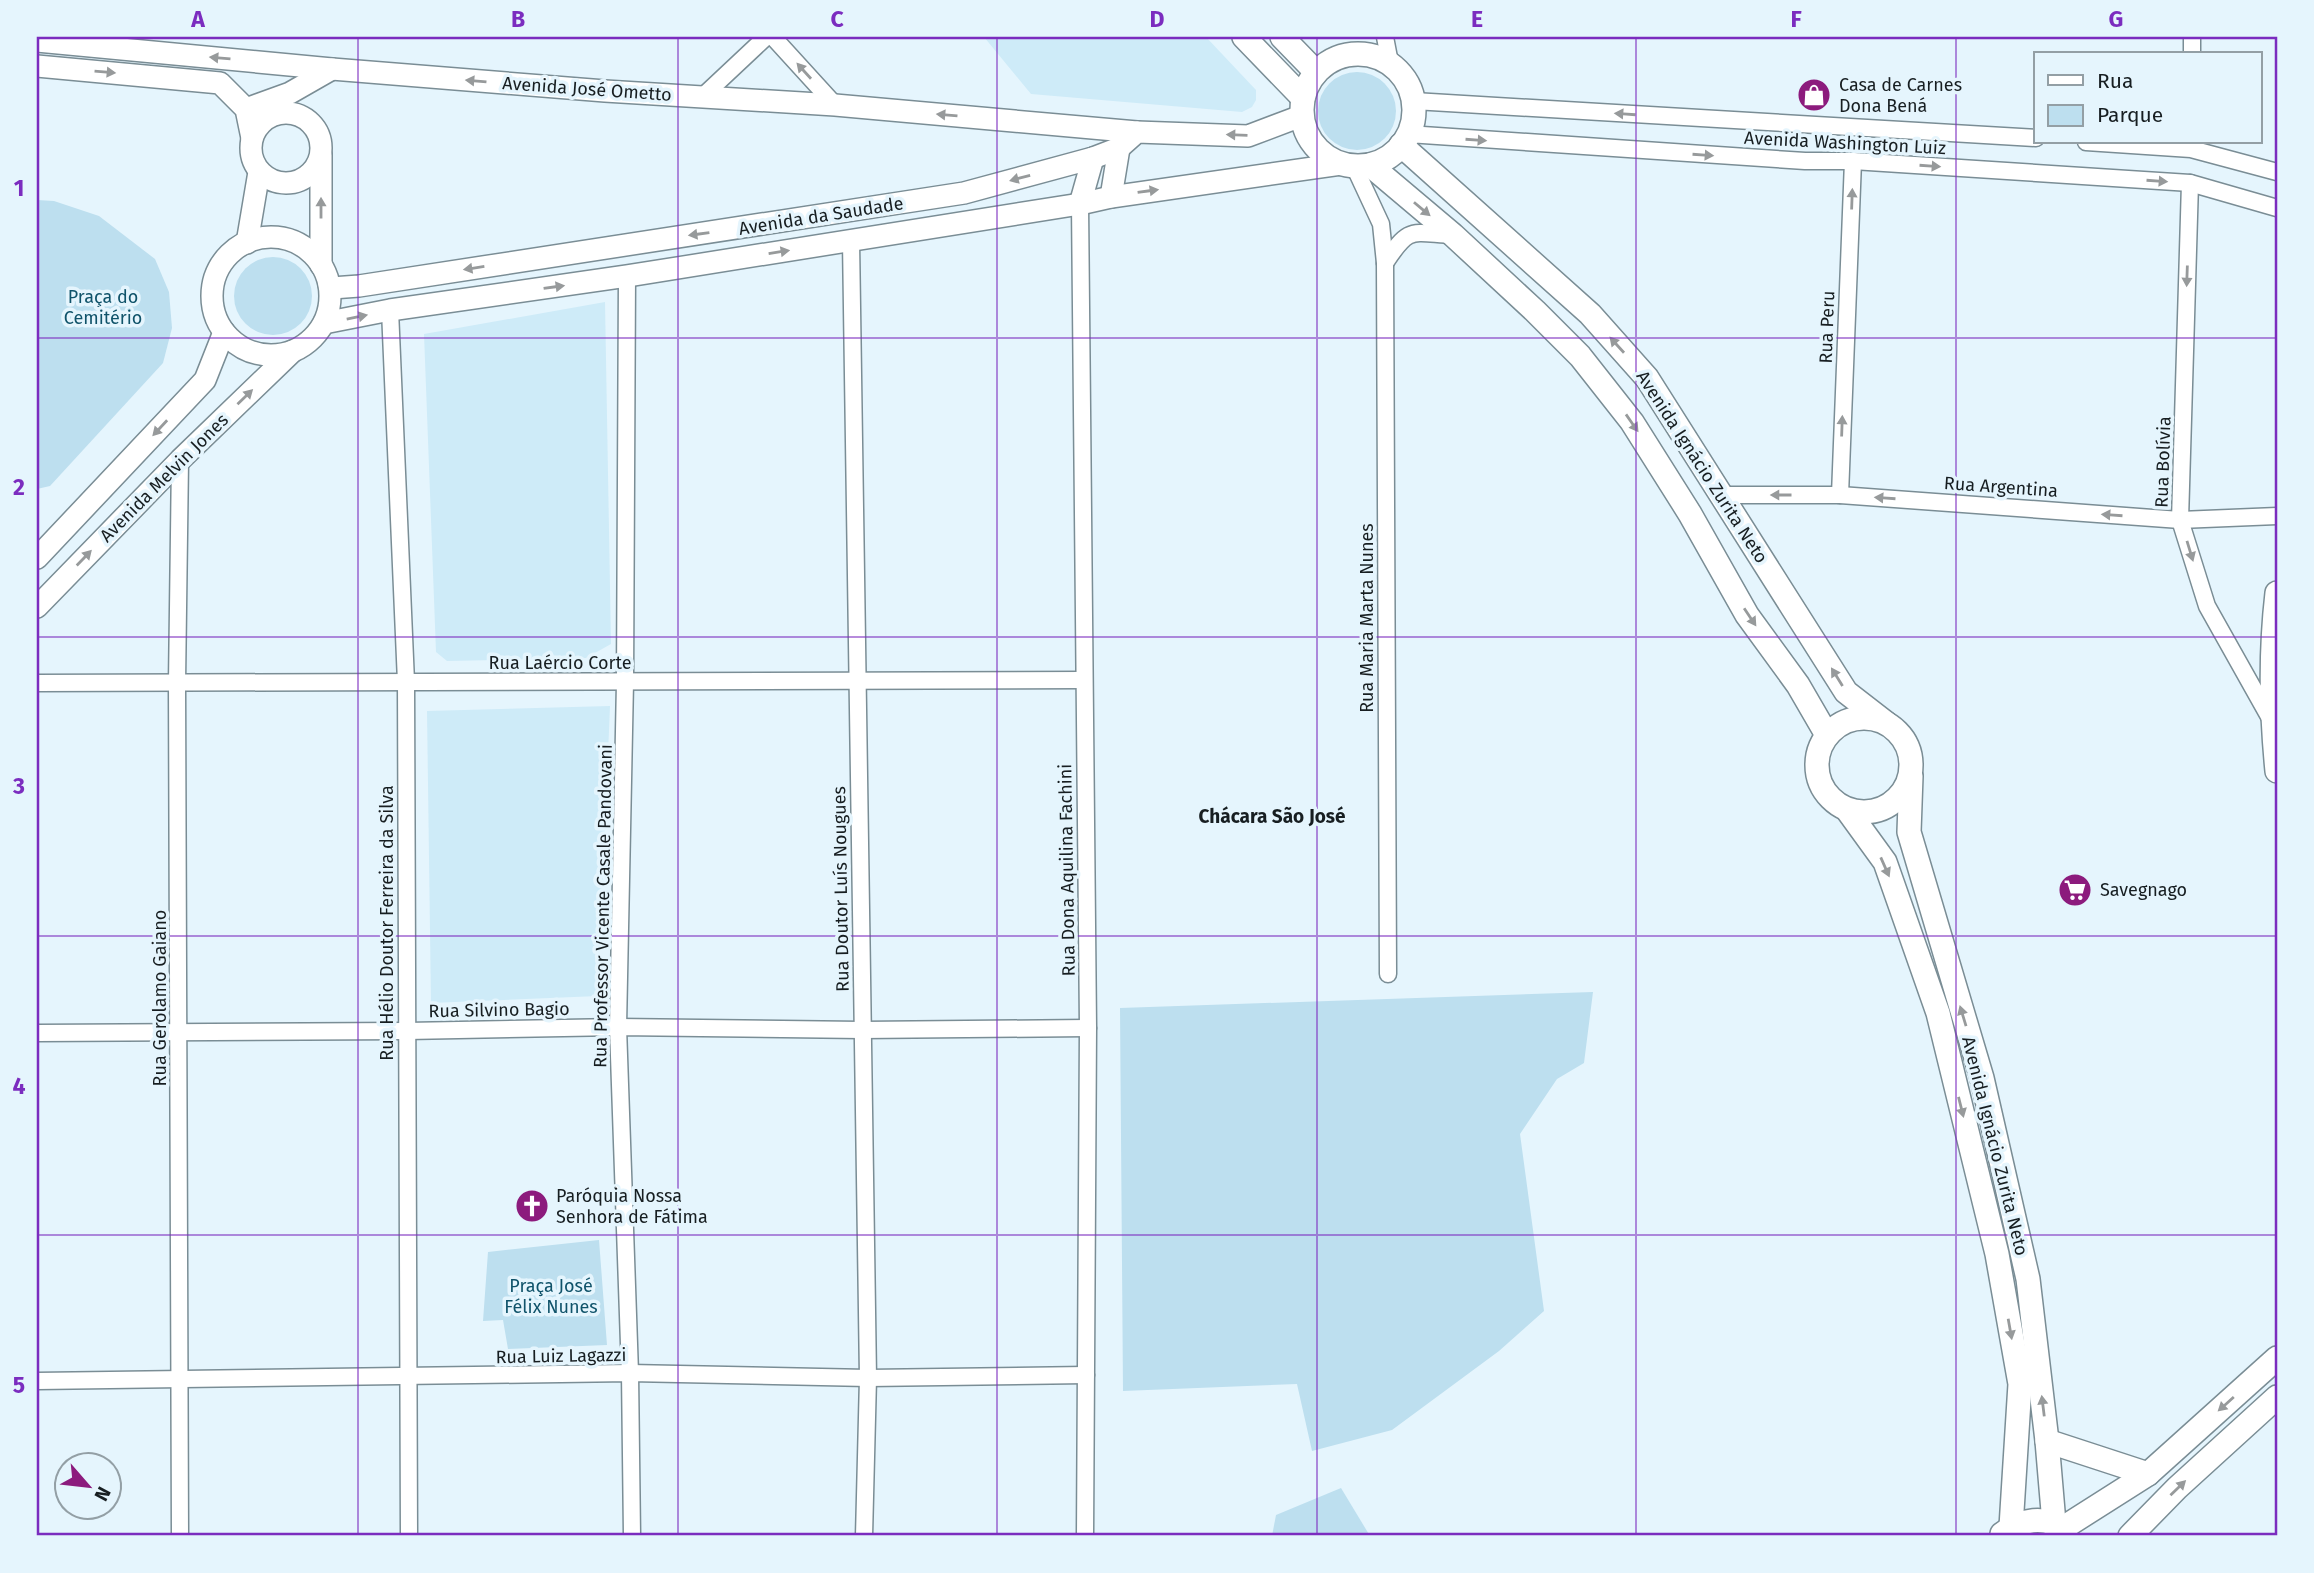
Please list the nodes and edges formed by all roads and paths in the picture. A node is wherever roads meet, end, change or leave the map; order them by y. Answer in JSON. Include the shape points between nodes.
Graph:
{"nodes":[{"id":1,"x":766,"y":37,"type":"edge"},
{"id":2,"x":773,"y":37,"type":"edge"},
{"id":3,"x":1244,"y":37,"type":"edge"},
{"id":4,"x":1282,"y":37,"type":"edge"},
{"id":5,"x":1385,"y":37,"type":"edge"},
{"id":6,"x":37,"y":41,"type":"edge"},
{"id":7,"x":1390,"y":63,"type":"junction"},
{"id":8,"x":288,"y":64,"type":"junction"},
{"id":9,"x":37,"y":66,"type":"edge"},
{"id":10,"x":332,"y":69,"type":"junction"},
{"id":11,"x":1315,"y":72,"type":"junction"},
{"id":12,"x":290,"y":93,"type":"junction"},
{"id":13,"x":701,"y":98,"type":"junction"},
{"id":14,"x":1413,"y":100,"type":"junction"},
{"id":15,"x":835,"y":105,"type":"junction"},
{"id":16,"x":1302,"y":107,"type":"junction"},
{"id":17,"x":246,"y":108,"type":"junction"},
{"id":18,"x":316,"y":130,"type":"junction"},
{"id":19,"x":1137,"y":132,"type":"junction"},
{"id":20,"x":252,"y":138,"type":"junction"},
{"id":21,"x":2034,"y":138,"type":"edge"},
{"id":22,"x":1405,"y":140,"type":"junction"},
{"id":23,"x":2156,"y":144,"type":"edge"},
{"id":24,"x":2191,"y":145,"type":"edge"},
{"id":25,"x":1119,"y":148,"type":"junction"},
{"id":26,"x":321,"y":152,"type":"junction"},
{"id":27,"x":1093,"y":158,"type":"junction"},
{"id":28,"x":1853,"y":161,"type":"junction"},
{"id":29,"x":1355,"y":165,"type":"junction"},
{"id":30,"x":260,"y":172,"type":"junction"},
{"id":31,"x":2277,"y":172,"type":"edge"},
{"id":32,"x":2190,"y":183,"type":"junction"},
{"id":33,"x":1111,"y":197,"type":"junction"},
{"id":34,"x":1080,"y":204,"type":"junction"},
{"id":35,"x":2277,"y":208,"type":"edge"},
{"id":36,"x":1453,"y":235,"type":"junction"},
{"id":37,"x":851,"y":241,"type":"junction"},
{"id":38,"x":247,"y":243,"type":"junction"},
{"id":39,"x":1385,"y":263,"type":"junction"},
{"id":40,"x":325,"y":274,"type":"junction"},
{"id":41,"x":627,"y":276,"type":"junction"},
{"id":42,"x":390,"y":310,"type":"junction"},
{"id":43,"x":324,"y":323,"type":"junction"},
{"id":44,"x":225,"y":332,"type":"junction"},
{"id":45,"x":293,"y":351,"type":"junction"},
{"id":46,"x":180,"y":460,"type":"junction"},
{"id":47,"x":1722,"y":495,"type":"junction"},
{"id":48,"x":1840,"y":495,"type":"junction"},
{"id":49,"x":2277,"y":516,"type":"edge"},
{"id":50,"x":2180,"y":520,"type":"junction"},
{"id":51,"x":37,"y":558,"type":"edge"},
{"id":52,"x":2277,"y":593,"type":"edge"},
{"id":53,"x":37,"y":607,"type":"edge"},
{"id":54,"x":1084,"y":680,"type":"junction"},
{"id":55,"x":857,"y":681,"type":"junction"},
{"id":56,"x":406,"y":682,"type":"junction"},
{"id":57,"x":625,"y":682,"type":"junction"},
{"id":58,"x":177,"y":683,"type":"junction"},
{"id":59,"x":37,"y":684,"type":"edge"},
{"id":60,"x":2272,"y":722,"type":"junction"},
{"id":61,"x":1886,"y":723,"type":"junction"},
{"id":62,"x":1828,"y":735,"type":"junction"},
{"id":63,"x":2277,"y":771,"type":"edge"},
{"id":64,"x":1910,"y":776,"type":"junction"},
{"id":65,"x":1848,"y":811,"type":"junction"},
{"id":66,"x":1388,"y":974,"type":"dead end"},
{"id":67,"x":618,"y":1027,"type":"junction"},
{"id":68,"x":1088,"y":1028,"type":"junction"},
{"id":69,"x":862,"y":1030,"type":"junction"},
{"id":70,"x":407,"y":1031,"type":"junction"},
{"id":71,"x":180,"y":1032,"type":"junction"},
{"id":72,"x":37,"y":1033,"type":"edge"},
{"id":73,"x":2277,"y":1358,"type":"edge"},
{"id":74,"x":630,"y":1373,"type":"junction"},
{"id":75,"x":1086,"y":1375,"type":"junction"},
{"id":76,"x":409,"y":1378,"type":"junction"},
{"id":77,"x":868,"y":1378,"type":"junction"},
{"id":78,"x":37,"y":1381,"type":"edge"},
{"id":79,"x":179,"y":1381,"type":"junction"},
{"id":80,"x":2277,"y":1397,"type":"edge"},
{"id":81,"x":2047,"y":1441,"type":"junction"},
{"id":82,"x":2148,"y":1474,"type":"junction"},
{"id":83,"x":2063,"y":1529,"type":"edge"},
{"id":84,"x":2005,"y":1532,"type":"edge"},
{"id":85,"x":180,"y":1536,"type":"edge"},
{"id":86,"x":409,"y":1536,"type":"edge"},
{"id":87,"x":632,"y":1536,"type":"edge"},
{"id":88,"x":864,"y":1536,"type":"edge"},
{"id":89,"x":1085,"y":1536,"type":"edge"},
{"id":90,"x":2130,"y":1536,"type":"edge"}],
"edges":[{"from":1,"to":13,"type":"street"},
{"from":15,"to":2,"type":"street","one_way":true},
{"from":3,"to":16,"type":"main road"},
{"from":4,"to":11,"type":"main road"},
{"from":5,"to":7,"type":"street"},
{"from":8,"to":6,"type":"street","name":"Avenida José Ometto","one_way":true},
{"from":7,"to":11,"type":"main road","via":[[1359,53],[1328,61]]},
{"from":7,"to":14,"type":"main road","via":[[1401,73]]},
{"from":8,"to":10,"type":"street","name":"Avenida José Ometto"},
{"from":8,"to":12,"type":"street"},
{"from":9,"to":17,"type":"street","one_way":true,"via":[[220,83]]},
{"from":10,"to":12,"type":"street"},
{"from":13,"to":10,"type":"street","name":"Avenida José Ometto","one_way":true},
{"from":11,"to":16,"type":"main road"},
{"from":12,"to":17,"type":"street"},
{"from":12,"to":18,"type":"street"},
{"from":13,"to":15,"type":"street","name":"Avenida José Ometto"},
{"from":21,"to":14,"type":"street","name":"Avenida Washington Luiz","one_way":true},
{"from":14,"to":22,"type":"main road","via":[[1412,124]]},
{"from":19,"to":15,"type":"street","name":"Avenida José Ometto","one_way":true},
{"from":16,"to":19,"type":"street","one_way":true,"via":[[1248,136]]},
{"from":16,"to":29,"type":"main road","via":[[1306,132],[1314,146],[1326,157]]},
{"from":17,"to":20,"type":"street"},
{"from":18,"to":20,"type":"street","via":[[299,115],[278,114],[267,118]]},
{"from":18,"to":26,"type":"street"},
{"from":19,"to":25,"type":"street","name":"Avenida da Saudade"},
{"from":20,"to":30,"type":"street","via":[[253,162]]},
{"from":22,"to":28,"type":"street","name":"Avenida Washington Luiz","one_way":true},
{"from":22,"to":29,"type":"main road","via":[[1387,158]]},
{"from":47,"to":22,"type":"main road","name":"Avenida Ignácio Zurita Neto","one_way":true,"via":[[1647,378],[1590,314]]},
{"from":23,"to":24,"type":"street"},
{"from":24,"to":31,"type":"street"},
{"from":25,"to":27,"type":"street","name":"Avenida da Saudade"},
{"from":25,"to":33,"type":"street"},
{"from":26,"to":30,"type":"street","via":[[312,172],[293,183],[269,180]]},
{"from":40,"to":26,"type":"street","one_way":true},
{"from":27,"to":34,"type":"street"},
{"from":27,"to":40,"type":"street","name":"Avenida da Saudade","one_way":true,"via":[[964,193],[359,286],[332,288]]},
{"from":28,"to":32,"type":"street","name":"Avenida Washington Luiz","one_way":true},
{"from":48,"to":28,"type":"street","name":"Rua Peru","one_way":true},
{"from":33,"to":29,"type":"street","name":"Avenida da Saudade","one_way":true},
{"from":29,"to":36,"type":"main road","name":"Avenida Ignácio Zurita Neto","one_way":true},
{"from":29,"to":39,"type":"street","name":"Rua Maria Marta Nunes","via":[[1381,224]]},
{"from":30,"to":38,"type":"street"},
{"from":32,"to":35,"type":"street","name":"Avenida Washington Luiz"},
{"from":32,"to":50,"type":"street","name":"Rua Bolívia","one_way":true},
{"from":33,"to":34,"type":"street","name":"Avenida da Saudade"},
{"from":34,"to":37,"type":"street","name":"Avenida da Saudade"},
{"from":34,"to":54,"type":"street","name":"Rua Dona Aquilina Fachini"},
{"from":36,"to":39,"type":"street","via":[[1412,233]]},
{"from":36,"to":62,"type":"main road","name":"Avenida Ignácio Zurita Neto","one_way":true,"via":[[1580,356],[1632,422],[1747,615]]},
{"from":41,"to":37,"type":"street","name":"Avenida da Saudade","one_way":true},
{"from":37,"to":55,"type":"street","name":"Rua Doutor Luís Nougues"},
{"from":38,"to":40,"type":"street","via":[[280,238],[296,243],[311,252]]},
{"from":38,"to":44,"type":"street","via":[[228,257],[212,294],[215,314]]},
{"from":39,"to":66,"type":"street","name":"Rua Maria Marta Nunes"},
{"from":40,"to":43,"type":"street","via":[[330,303]]},
{"from":42,"to":41,"type":"street","name":"Avenida da Saudade","one_way":true},
{"from":41,"to":57,"type":"street","name":"Rua Professor Vicente Casale Pandovani"},
{"from":43,"to":42,"type":"street","name":"Avenida da Saudade","one_way":true},
{"from":42,"to":56,"type":"street","name":"Rua Hélio Doutor Ferreira da Silva"},
{"from":43,"to":45,"type":"street"},
{"from":44,"to":45,"type":"street","via":[[255,353]]},
{"from":44,"to":51,"type":"street","name":"Avenida Melvin Jones","one_way":true,"via":[[205,380]]},
{"from":46,"to":45,"type":"street","name":"Avenida Melvin Jones","one_way":true},
{"from":53,"to":46,"type":"street","name":"Avenida Melvin Jones","one_way":true},
{"from":46,"to":58,"type":"street","name":"Rua Gerolamo Gaiano"},
{"from":48,"to":47,"type":"street","name":"Rua Argentina","one_way":true},
{"from":61,"to":47,"type":"main road","name":"Avenida Ignácio Zurita Neto","one_way":true,"via":[[1846,692]]},
{"from":50,"to":48,"type":"street","name":"Rua Argentina","one_way":true},
{"from":49,"to":50,"type":"street","name":"Rua Argentina"},
{"from":50,"to":60,"type":"street","name":"Rua Bolívia","one_way":true,"via":[[2207,606]]},
{"from":52,"to":60,"type":"main road","via":[[2271,640]]},
{"from":54,"to":55,"type":"street","name":"Rua Laércio Corte"},
{"from":54,"to":68,"type":"street","name":"Rua Dona Aquilina Fachini"},
{"from":55,"to":57,"type":"street","name":"Rua Laércio Corte"},
{"from":55,"to":69,"type":"street","name":"Rua Doutor Luís Nougues"},
{"from":56,"to":57,"type":"street","name":"Rua Laércio Corte"},
{"from":56,"to":58,"type":"street","name":"Rua Laércio Corte"},
{"from":56,"to":70,"type":"street","name":"Rua Hélio Doutor Ferreira da Silva"},
{"from":57,"to":67,"type":"street","name":"Rua Professor Vicente Casale Pandovani"},
{"from":58,"to":59,"type":"street","name":"Rua Laércio Corte"},
{"from":58,"to":71,"type":"street","name":"Rua Gerolamo Gaiano"},
{"from":60,"to":63,"type":"main road"},
{"from":61,"to":62,"type":"main road","via":[[1855,719]]},
{"from":61,"to":64,"type":"main road","via":[[1908,746]]},
{"from":62,"to":65,"type":"main road","via":[[1818,756],[1818,779],[1825,793]]},
{"from":64,"to":65,"type":"main road","via":[[1894,803],[1864,814]]},
{"from":81,"to":64,"type":"main road","name":"Avenida Ignácio Zurita Neto","one_way":true,"via":[[2028,1279],[1982,1078],[1909,832]]},
{"from":65,"to":84,"type":"main road","name":"Avenida Ignácio Zurita Neto","one_way":true,"via":[[1885,862],[1938,1013],[1997,1254],[2020,1384]]},
{"from":67,"to":69,"type":"street","name":"Rua Silvino Bagio"},
{"from":67,"to":70,"type":"street","name":"Rua Silvino Bagio"},
{"from":67,"to":74,"type":"street","name":"Rua Professor Vicente Casale Pandovani"},
{"from":68,"to":69,"type":"street","name":"Rua Silvino Bagio"},
{"from":68,"to":75,"type":"street","name":"Rua Dona Aquilina Fachini"},
{"from":69,"to":77,"type":"street","name":"Rua Doutor Luís Nougues"},
{"from":70,"to":71,"type":"street","name":"Rua Silvino Bagio"},
{"from":70,"to":76,"type":"street","name":"Rua Hélio Doutor Ferreira da Silva"},
{"from":71,"to":72,"type":"street","name":"Rua Silvino Bagio"},
{"from":71,"to":79,"type":"street","name":"Rua Gerolamo Gaiano"},
{"from":73,"to":82,"type":"main road","one_way":true},
{"from":74,"to":76,"type":"street","name":"Rua Luiz Lagazzi"},
{"from":74,"to":77,"type":"street","name":"Rua Luiz Lagazzi"},
{"from":74,"to":87,"type":"street","name":"Rua Professor Vicente Casale Pandovani"},
{"from":75,"to":77,"type":"street","name":"Rua Luiz Lagazzi"},
{"from":75,"to":89,"type":"street","name":"Rua Dona Aquilina Fachini"},
{"from":76,"to":79,"type":"street","name":"Rua Luiz Lagazzi"},
{"from":76,"to":86,"type":"street","name":"Rua Hélio Doutor Ferreira da Silva"},
{"from":77,"to":88,"type":"street","name":"Rua Doutor Luís Nougues"},
{"from":78,"to":79,"type":"street","name":"Rua Luiz Lagazzi"},
{"from":79,"to":85,"type":"street","name":"Rua Gerolamo Gaiano"},
{"from":90,"to":80,"type":"main road","one_way":true},
{"from":81,"to":82,"type":"main road"},
{"from":81,"to":83,"type":"main road","name":"Avenida Ignácio Zurita Neto"},
{"from":82,"to":83,"type":"main road"},
{"from":83,"to":84,"type":"main road","via":[[2039,1520],[2024,1521]]}]}
